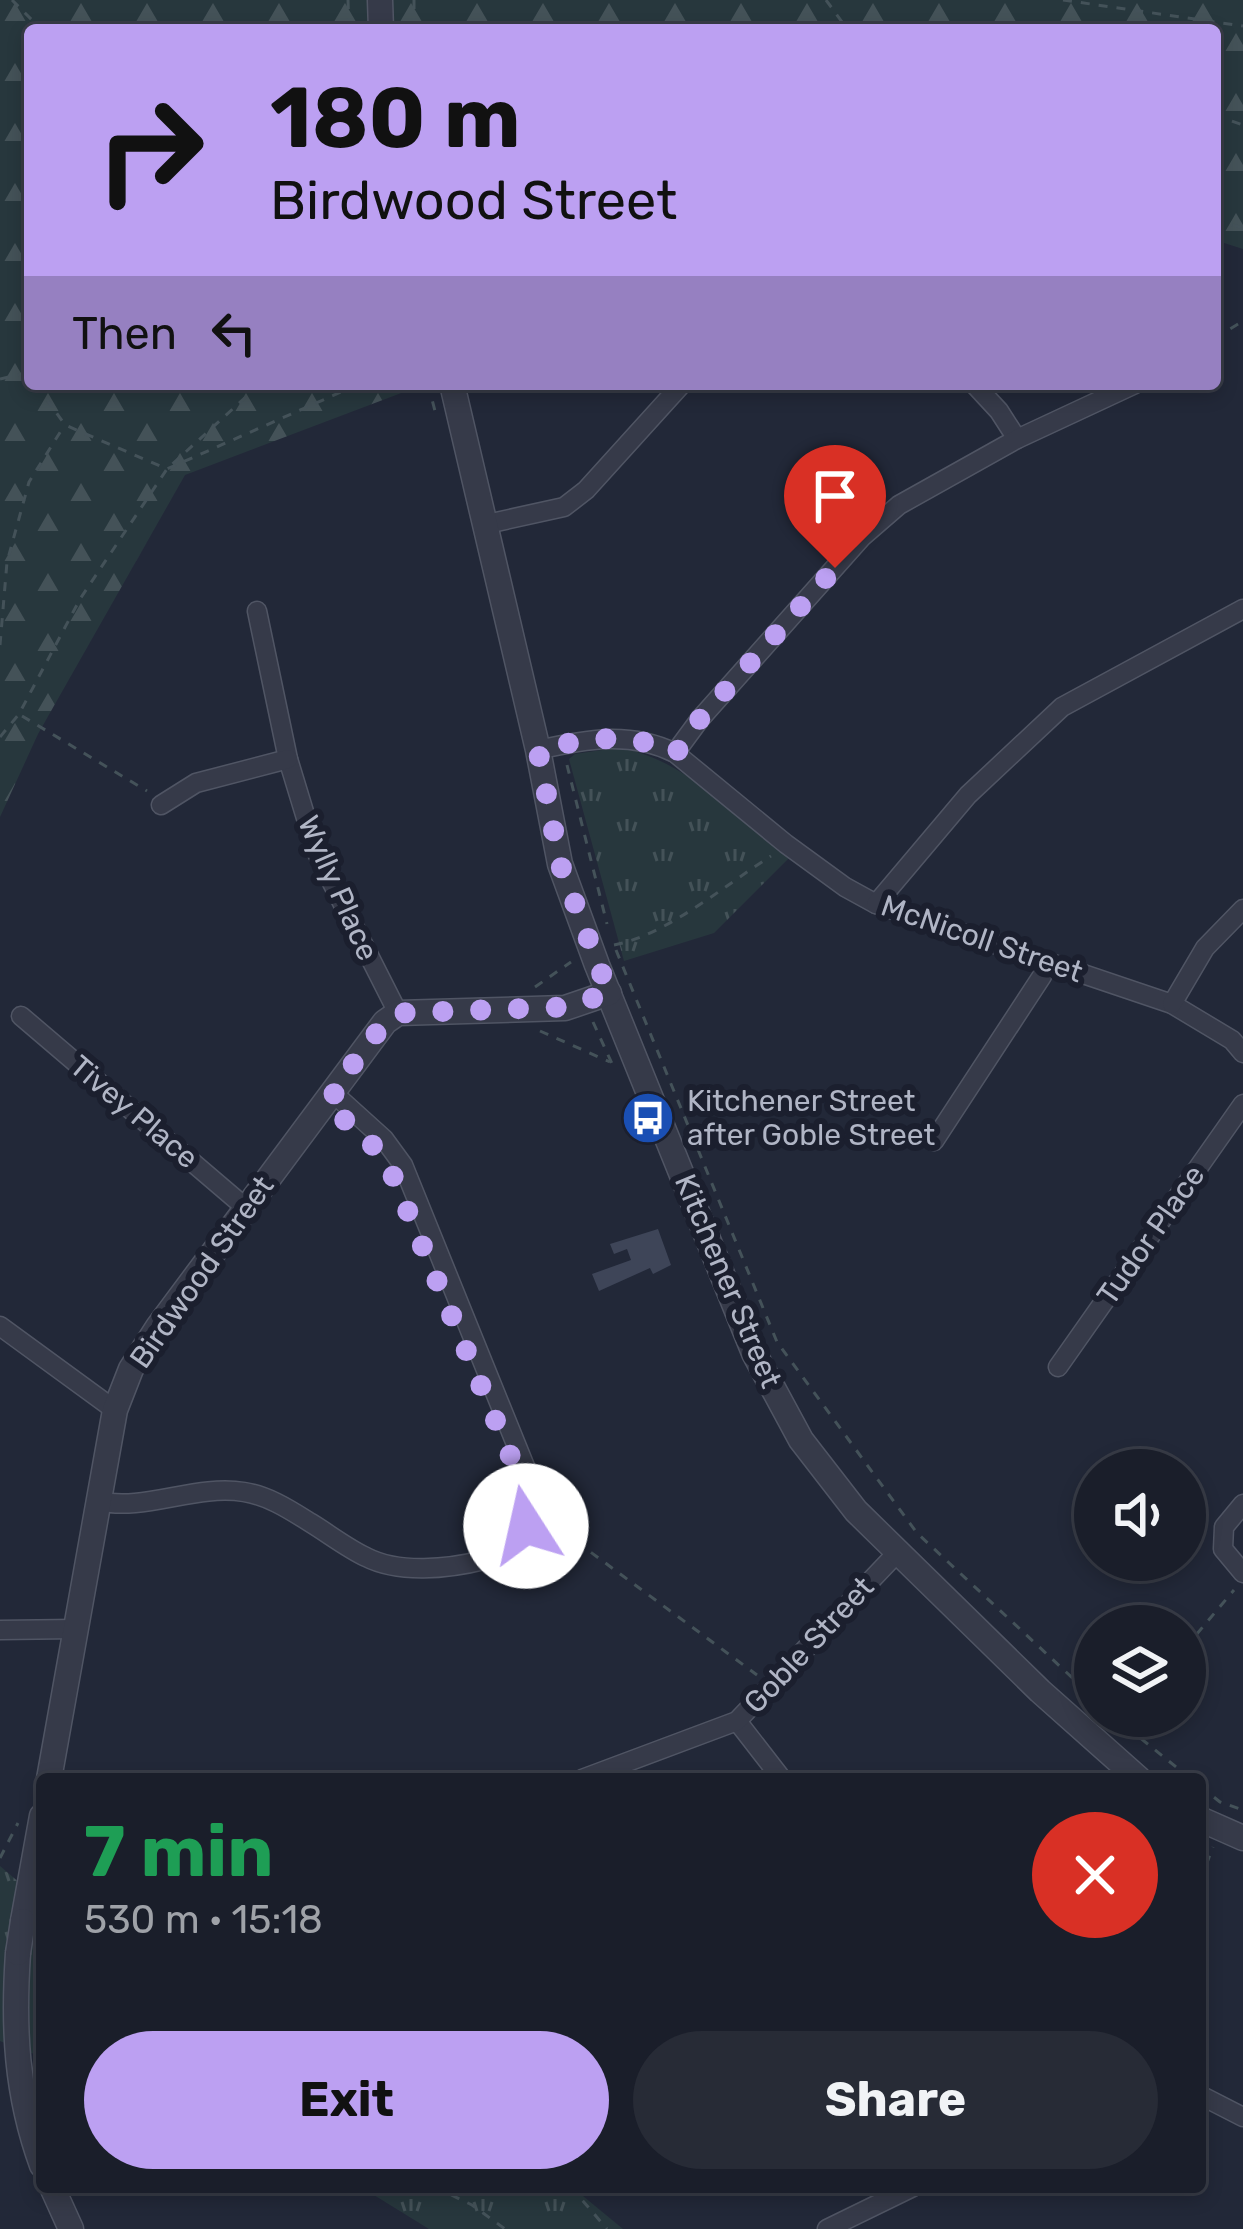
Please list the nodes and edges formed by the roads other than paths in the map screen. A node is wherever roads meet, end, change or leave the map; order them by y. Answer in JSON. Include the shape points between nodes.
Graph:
{"nodes":[{"id":1,"x":454,"y":390,"type":"edge"},
{"id":2,"x":677,"y":390,"type":"edge"},
{"id":3,"x":980,"y":390,"type":"edge"},
{"id":4,"x":1122,"y":390,"type":"edge"},
{"id":5,"x":1017,"y":439,"type":"junction"},
{"id":6,"x":487,"y":524,"type":"junction"},
{"id":7,"x":1243,"y":610,"type":"edge"},
{"id":8,"x":257,"y":611,"type":"dead end"},
{"id":9,"x":538,"y":750,"type":"junction"},
{"id":10,"x":676,"y":753,"type":"junction"},
{"id":11,"x":288,"y":759,"type":"junction"},
{"id":12,"x":161,"y":805,"type":"road end"},
{"id":13,"x":876,"y":904,"type":"junction"},
{"id":14,"x":1243,"y":909,"type":"edge"},
{"id":15,"x":1045,"y":962,"type":"junction"},
{"id":16,"x":609,"y":993,"type":"junction"},
{"id":17,"x":1172,"y":1004,"type":"junction"},
{"id":18,"x":398,"y":1013,"type":"junction"},
{"id":19,"x":21,"y":1016,"type":"dead end"},
{"id":20,"x":1243,"y":1053,"type":"edge"},
{"id":21,"x":332,"y":1092,"type":"junction"},
{"id":22,"x":1243,"y":1104,"type":"edge"},
{"id":23,"x":934,"y":1141,"type":"dead end"},
{"id":24,"x":246,"y":1208,"type":"junction"},
{"id":25,"x":0,"y":1326,"type":"edge"},
{"id":26,"x":1058,"y":1366,"type":"dead end"},
{"id":27,"x":115,"y":1410,"type":"junction"},
{"id":28,"x":98,"y":1501,"type":"junction"},
{"id":29,"x":1243,"y":1504,"type":"edge"},
{"id":30,"x":896,"y":1554,"type":"junction"},
{"id":31,"x":1243,"y":1576,"type":"edge"},
{"id":32,"x":75,"y":1629,"type":"junction"},
{"id":33,"x":0,"y":1630,"type":"edge"},
{"id":34,"x":737,"y":1721,"type":"junction"},
{"id":35,"x":50,"y":1773,"type":"edge"},
{"id":36,"x":598,"y":1773,"type":"edge"},
{"id":37,"x":777,"y":1773,"type":"edge"},
{"id":38,"x":1132,"y":1773,"type":"edge"},
{"id":39,"x":1206,"y":1822,"type":"edge"},
{"id":40,"x":1243,"y":1838,"type":"edge"},
{"id":41,"x":36,"y":1849,"type":"edge"},
{"id":42,"x":1206,"y":2099,"type":"edge"},
{"id":43,"x":1243,"y":2117,"type":"edge"},
{"id":44,"x":36,"y":2146,"type":"edge"},
{"id":45,"x":55,"y":2193,"type":"edge"},
{"id":46,"x":901,"y":2193,"type":"edge"},
{"id":47,"x":71,"y":2229,"type":"edge"},
{"id":48,"x":827,"y":2229,"type":"edge"}],
"edges":[{"from":1,"to":6,"type":"street","name":"Kitchener Street"},
{"from":2,"to":6,"type":"street","via":[[564,507]]},
{"from":3,"to":5,"type":"street"},
{"from":4,"to":5,"type":"street"},
{"from":5,"to":10,"type":"street","via":[[899,505],[862,538]]},
{"from":6,"to":9,"type":"street","name":"Kitchener Street"},
{"from":7,"to":13,"type":"street","via":[[1062,707],[968,796]]},
{"from":8,"to":11,"type":"street","name":"Wylly Place"},
{"from":9,"to":10,"type":"street","name":"McNicoll Street","via":[[628,737]]},
{"from":9,"to":16,"type":"street","name":"Kitchener Street","via":[[560,864]]},
{"from":10,"to":13,"type":"street","name":"McNicoll Street","via":[[786,844]]},
{"from":11,"to":12,"type":"street","via":[[196,783]]},
{"from":11,"to":18,"type":"street","name":"Wylly Place","via":[[316,851]]},
{"from":13,"to":15,"type":"street","name":"McNicoll Street"},
{"from":14,"to":17,"type":"street","via":[[1205,948]]},
{"from":15,"to":17,"type":"street","name":"McNicoll Street"},
{"from":15,"to":23,"type":"street"},
{"from":16,"to":18,"type":"street","via":[[565,1007]]},
{"from":16,"to":30,"type":"street","name":"Kitchener Street","via":[[784,1412]]},
{"from":17,"to":20,"type":"street","name":"McNicoll Street"},
{"from":18,"to":21,"type":"street","name":"Birdwood Street"},
{"from":19,"to":24,"type":"street","name":"Tivey Place"},
{"from":21,"to":24,"type":"street","name":"Birdwood Street"},
{"from":21,"to":28,"type":"street","via":[[403,1165],[545,1525],[509,1554],[400,1567],[368,1559],[279,1504],[244,1492]]},
{"from":22,"to":26,"type":"street","name":"Tudor Place"},
{"from":24,"to":27,"type":"street","name":"Birdwood Street","via":[[131,1369]]},
{"from":25,"to":27,"type":"street"},
{"from":27,"to":28,"type":"street","name":"Birdwood Street"},
{"from":28,"to":32,"type":"street","name":"Birdwood Street"},
{"from":29,"to":31,"type":"street","via":[[1224,1527],[1223,1550]]},
{"from":30,"to":34,"type":"street","name":"Goble Street"},
{"from":30,"to":38,"type":"street","name":"Kitchener Street"},
{"from":32,"to":33,"type":"street"},
{"from":32,"to":35,"type":"street","name":"Birdwood Street"},
{"from":34,"to":36,"type":"street","name":"Goble Street"},
{"from":34,"to":37,"type":"street"},
{"from":39,"to":40,"type":"street"},
{"from":41,"to":44,"type":"street","bridge":true,"via":[[18,1953],[15,2055]]},
{"from":42,"to":43,"type":"street"},
{"from":45,"to":47,"type":"street"},
{"from":46,"to":48,"type":"street"}]}
